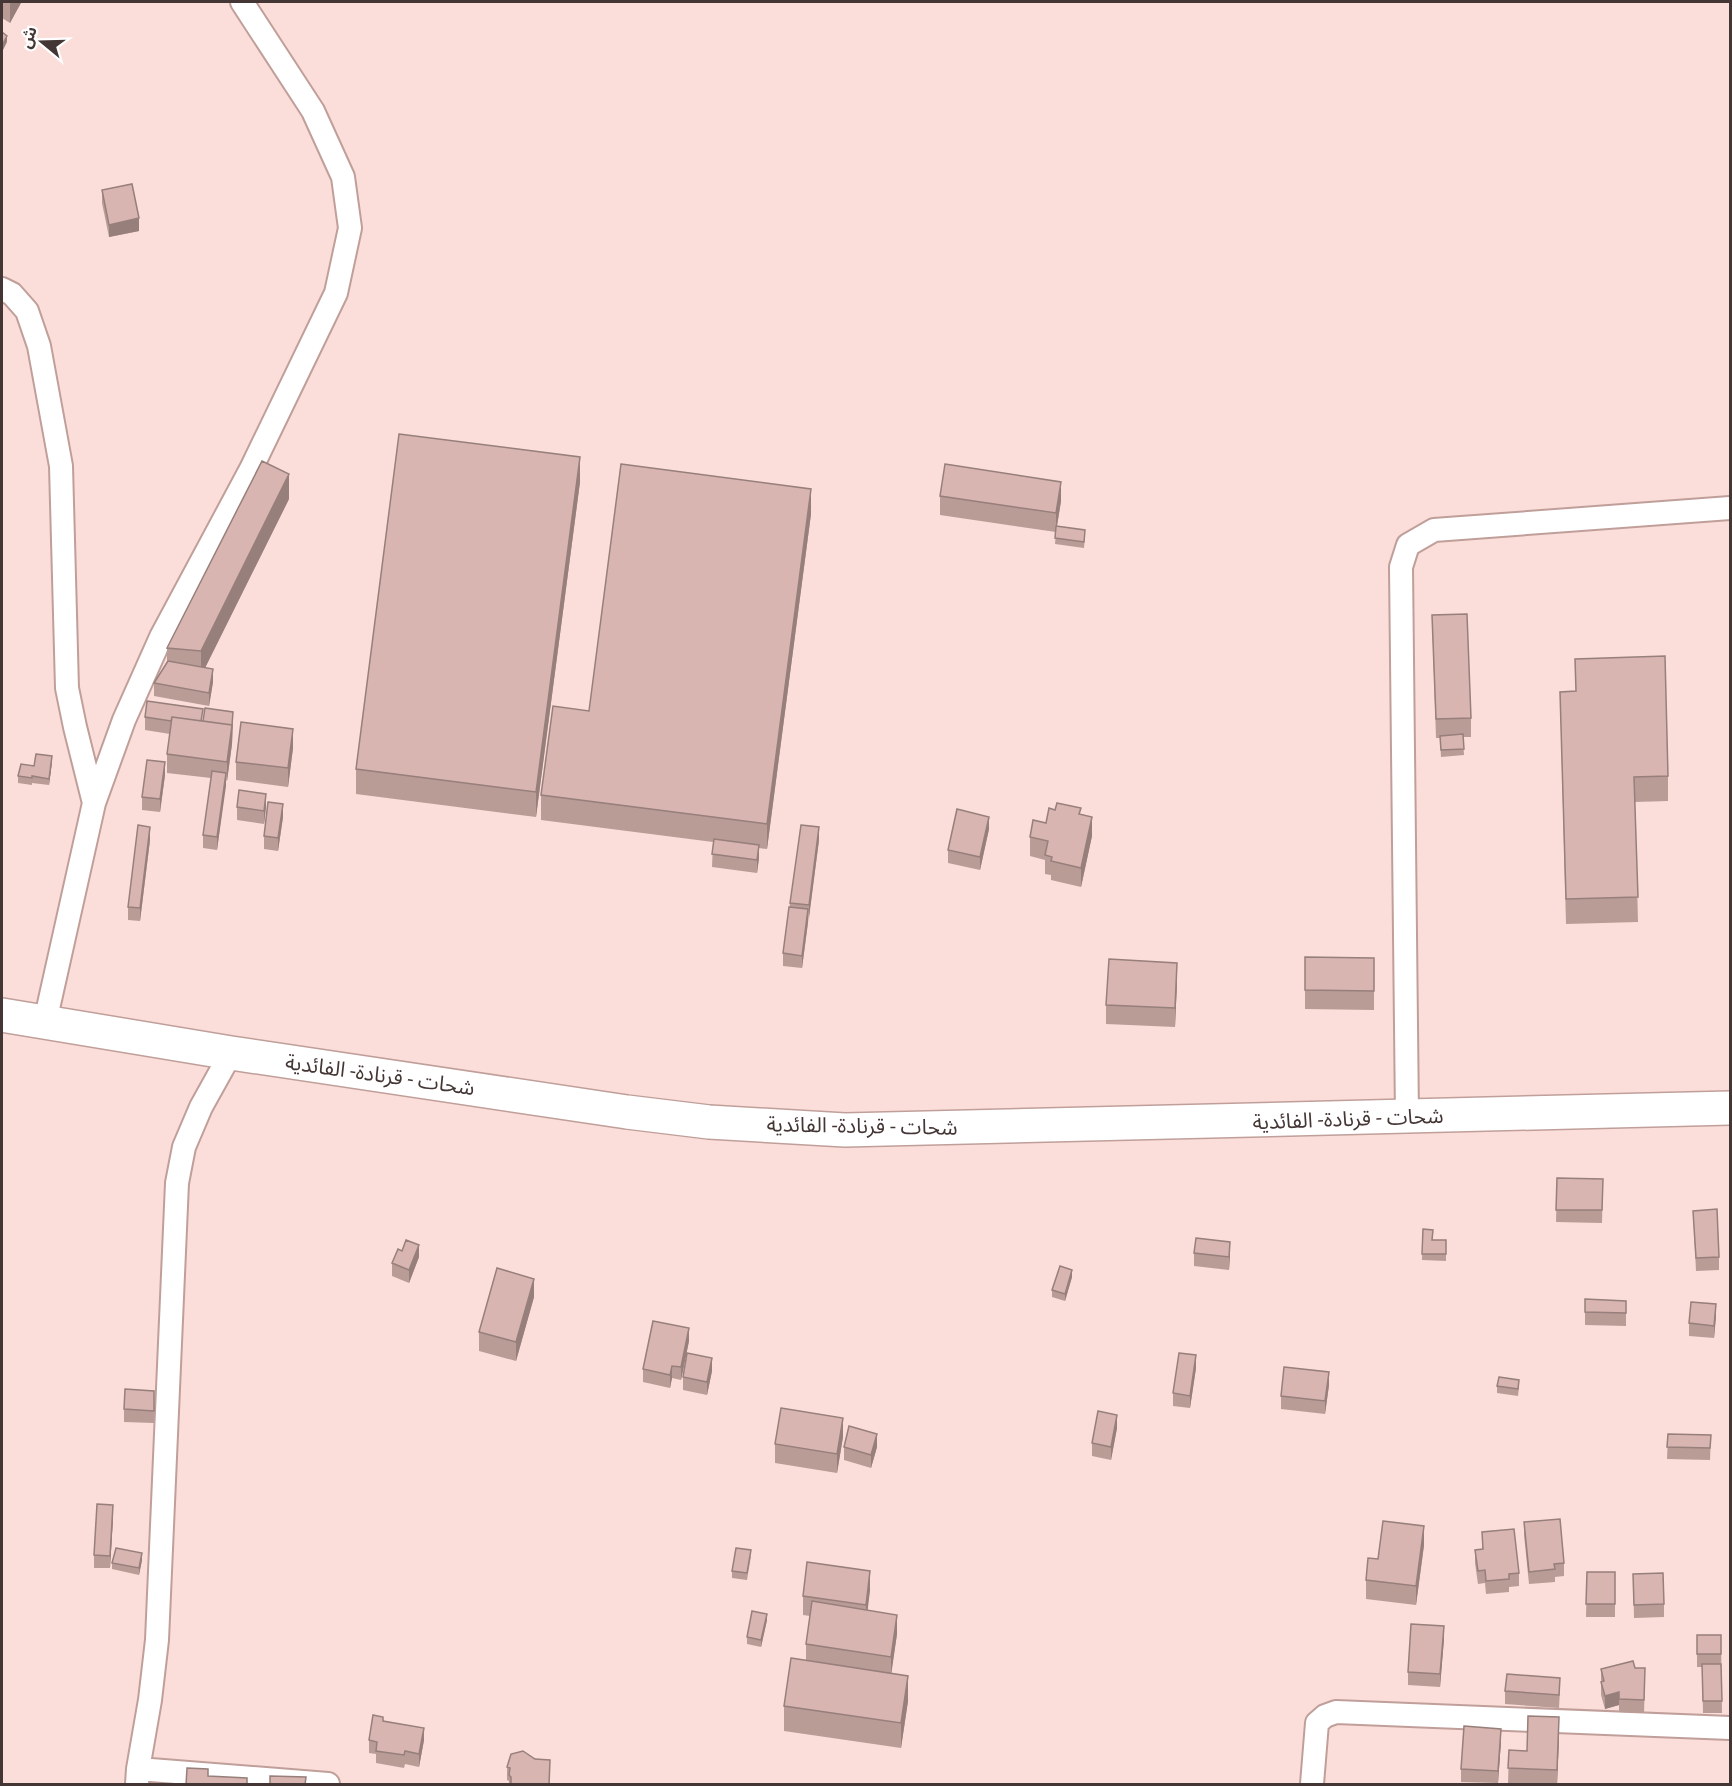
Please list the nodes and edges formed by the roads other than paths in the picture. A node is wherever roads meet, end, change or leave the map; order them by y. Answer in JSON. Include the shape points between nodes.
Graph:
{"nodes":[{"id":1,"x":242,"y":2,"type":"edge"},
{"id":2,"x":2,"y":289,"type":"edge"},
{"id":3,"x":1731,"y":508,"type":"edge"},
{"id":4,"x":94,"y":803,"type":"junction"},
{"id":5,"x":2,"y":1015,"type":"edge"},
{"id":6,"x":45,"y":1022,"type":"junction"},
{"id":7,"x":231,"y":1053,"type":"junction"},
{"id":8,"x":1731,"y":1108,"type":"edge"},
{"id":9,"x":1407,"y":1117,"type":"junction"},
{"id":10,"x":1731,"y":1728,"type":"edge"},
{"id":11,"x":138,"y":1777,"type":"edge"},
{"id":12,"x":328,"y":1785,"type":"edge"},
{"id":13,"x":1312,"y":1785,"type":"edge"}],
"edges":[{"from":1,"to":4,"type":"street","via":[[313,111],[343,177],[350,228],[336,293],[251,468],[161,637],[124,720]]},
{"from":2,"to":4,"type":"street","via":[[27,311],[39,346],[61,465],[67,688]]},
{"from":3,"to":9,"type":"street","via":[[1434,530],[1408,544],[1401,567]]},
{"from":4,"to":6,"type":"street"},
{"from":5,"to":6,"type":"main road","name":"شحات - قرنادة- الفائدية"},
{"from":6,"to":7,"type":"main road","name":"شحات - قرنادة- الفائدية"},
{"from":7,"to":9,"type":"main road","name":"شحات - قرنادة- الفائدية","via":[[674,1118],[834,1129]]},
{"from":7,"to":11,"type":"street","via":[[183,1147],[177,1183],[157,1640]]},
{"from":8,"to":9,"type":"main road","name":"شحات - قرنادة- الفائدية"},
{"from":10,"to":13,"type":"street","via":[[1336,1712],[1317,1723]]},
{"from":11,"to":12,"type":"street"}]}
